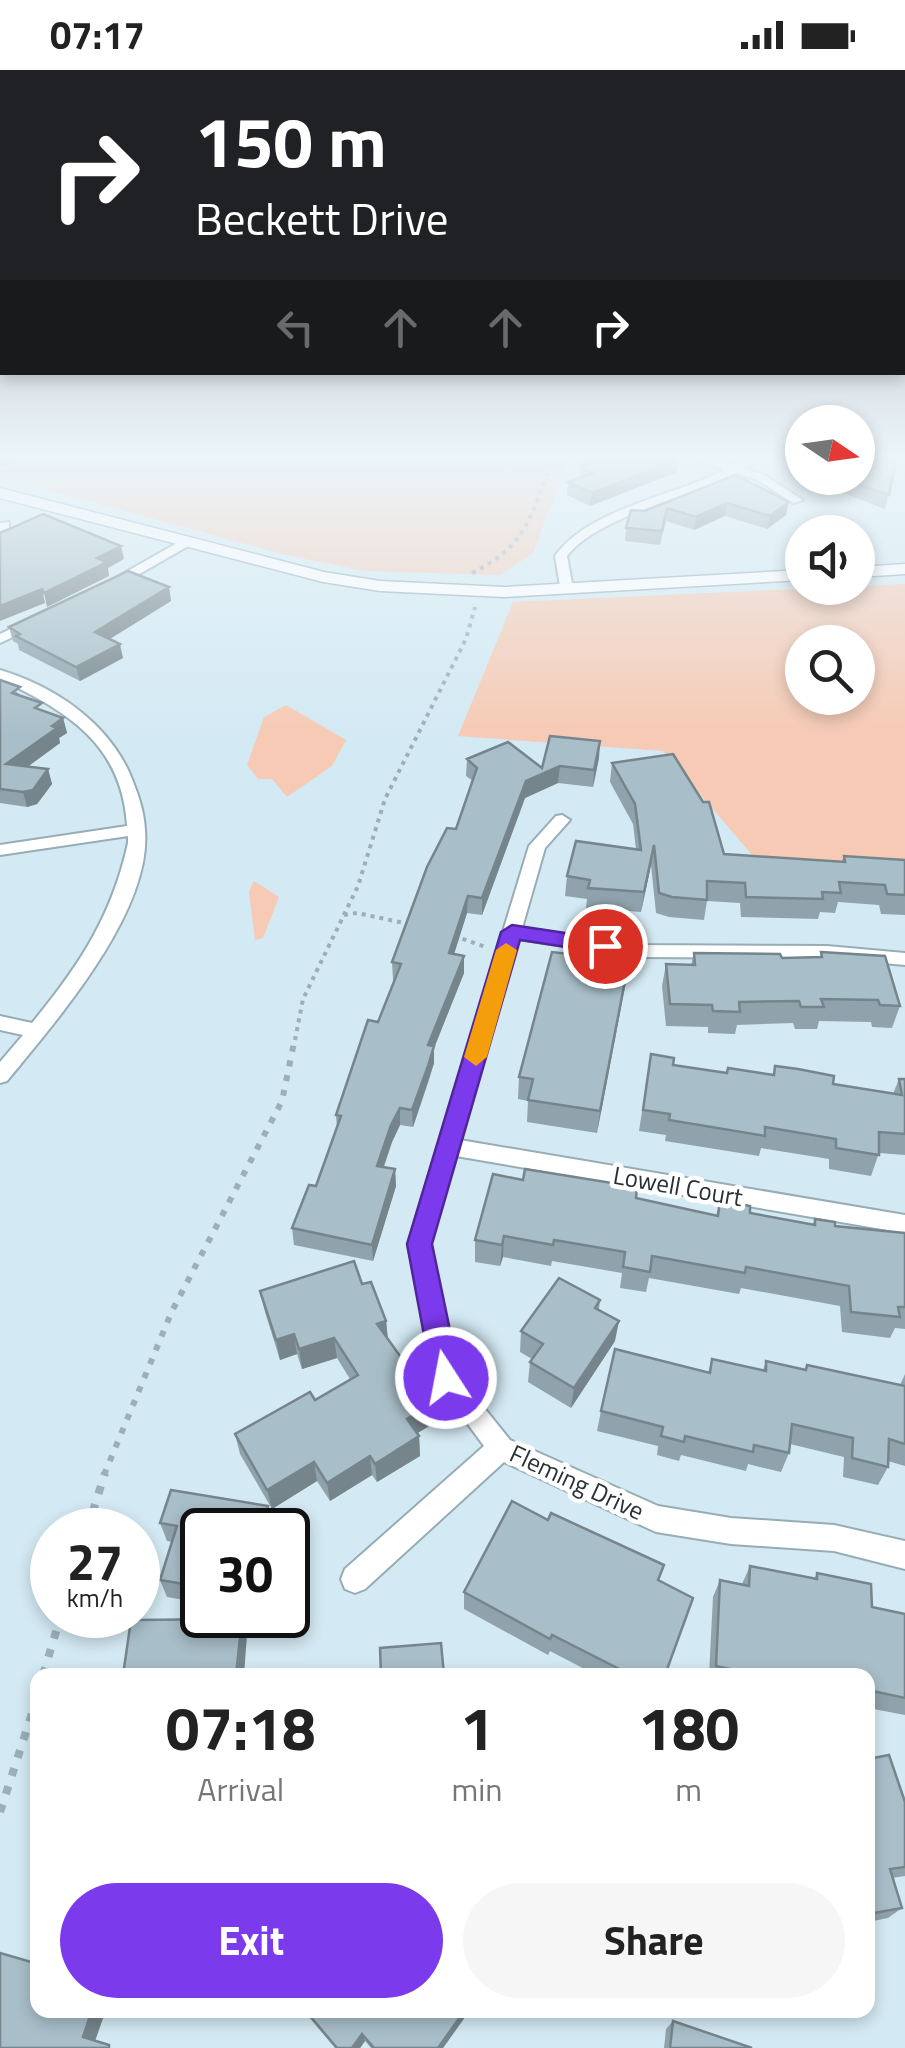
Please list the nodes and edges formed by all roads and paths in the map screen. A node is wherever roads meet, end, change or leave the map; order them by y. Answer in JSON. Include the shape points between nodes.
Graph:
{"nodes":[{"id":1,"x":167,"y":552,"type":"edge"},
{"id":2,"x":228,"y":552,"type":"edge"},
{"id":3,"x":508,"y":552,"type":"edge"},
{"id":4,"x":564,"y":552,"type":"edge"},
{"id":5,"x":905,"y":569,"type":"edge"},
{"id":6,"x":875,"y":571,"type":"edge"},
{"id":7,"x":785,"y":576,"type":"edge"},
{"id":8,"x":467,"y":578,"type":"dead end"},
{"id":9,"x":566,"y":588,"type":"junction"},
{"id":10,"x":98,"y":591,"type":"edge"},
{"id":11,"x":471,"y":602,"type":"dead end"},
{"id":12,"x":49,"y":615,"type":"edge"},
{"id":13,"x":0,"y":639,"type":"edge"},
{"id":14,"x":0,"y":674,"type":"edge"},
{"id":15,"x":562,"y":820,"type":"dead end"},
{"id":16,"x":137,"y":830,"type":"junction"},
{"id":17,"x":0,"y":850,"type":"edge"},
{"id":18,"x":344,"y":915,"type":"junction"},
{"id":19,"x":415,"y":926,"type":"edge"},
{"id":20,"x":446,"y":933,"type":"edge"},
{"id":21,"x":509,"y":941,"type":"junction"},
{"id":22,"x":905,"y":960,"type":"edge"},
{"id":23,"x":0,"y":1024,"type":"edge"},
{"id":24,"x":36,"y":1031,"type":"junction"},
{"id":25,"x":0,"y":1076,"type":"edge"},
{"id":26,"x":450,"y":1148,"type":"junction"},
{"id":27,"x":905,"y":1224,"type":"edge"},
{"id":28,"x":502,"y":1448,"type":"junction"},
{"id":29,"x":94,"y":1508,"type":"edge"},
{"id":30,"x":905,"y":1554,"type":"edge"},
{"id":31,"x":355,"y":1579,"type":"dead end"},
{"id":32,"x":54,"y":1638,"type":"edge"},
{"id":33,"x":45,"y":1668,"type":"edge"},
{"id":34,"x":30,"y":1720,"type":"edge"},
{"id":35,"x":0,"y":1812,"type":"edge"}],
"edges":[{"from":1,"to":10,"type":"street"},
{"from":2,"to":9,"type":"street","via":[[380,586]]},
{"from":3,"to":8,"type":"path"},
{"from":4,"to":9,"type":"street"},
{"from":5,"to":6,"type":"street"},
{"from":7,"to":9,"type":"street"},
{"from":11,"to":18,"type":"path","via":[[473,624],[385,799]]},
{"from":12,"to":13,"type":"street"},
{"from":14,"to":16,"type":"street","via":[[96,730],[128,779]]},
{"from":15,"to":21,"type":"street","name":"Fleming Drive","via":[[537,846]]},
{"from":16,"to":17,"type":"street"},
{"from":16,"to":24,"type":"street","via":[[130,878],[96,956]]},
{"from":18,"to":19,"type":"path"},
{"from":18,"to":29,"type":"path","via":[[304,999],[282,1102],[172,1312]]},
{"from":20,"to":21,"type":"path","via":[[482,947]]},
{"from":21,"to":22,"type":"street"},
{"from":21,"to":26,"type":"street","name":"Fleming Drive"},
{"from":23,"to":24,"type":"street"},
{"from":24,"to":25,"type":"street"},
{"from":26,"to":27,"type":"street","name":"Lowell Court"},
{"from":26,"to":28,"type":"street","name":"Fleming Drive","via":[[420,1244],[446,1378]]},
{"from":28,"to":30,"type":"street","name":"Fleming Drive","via":[[656,1518],[834,1538]]},
{"from":28,"to":31,"type":"street"},
{"from":32,"to":33,"type":"path"},
{"from":34,"to":35,"type":"path"}]}
